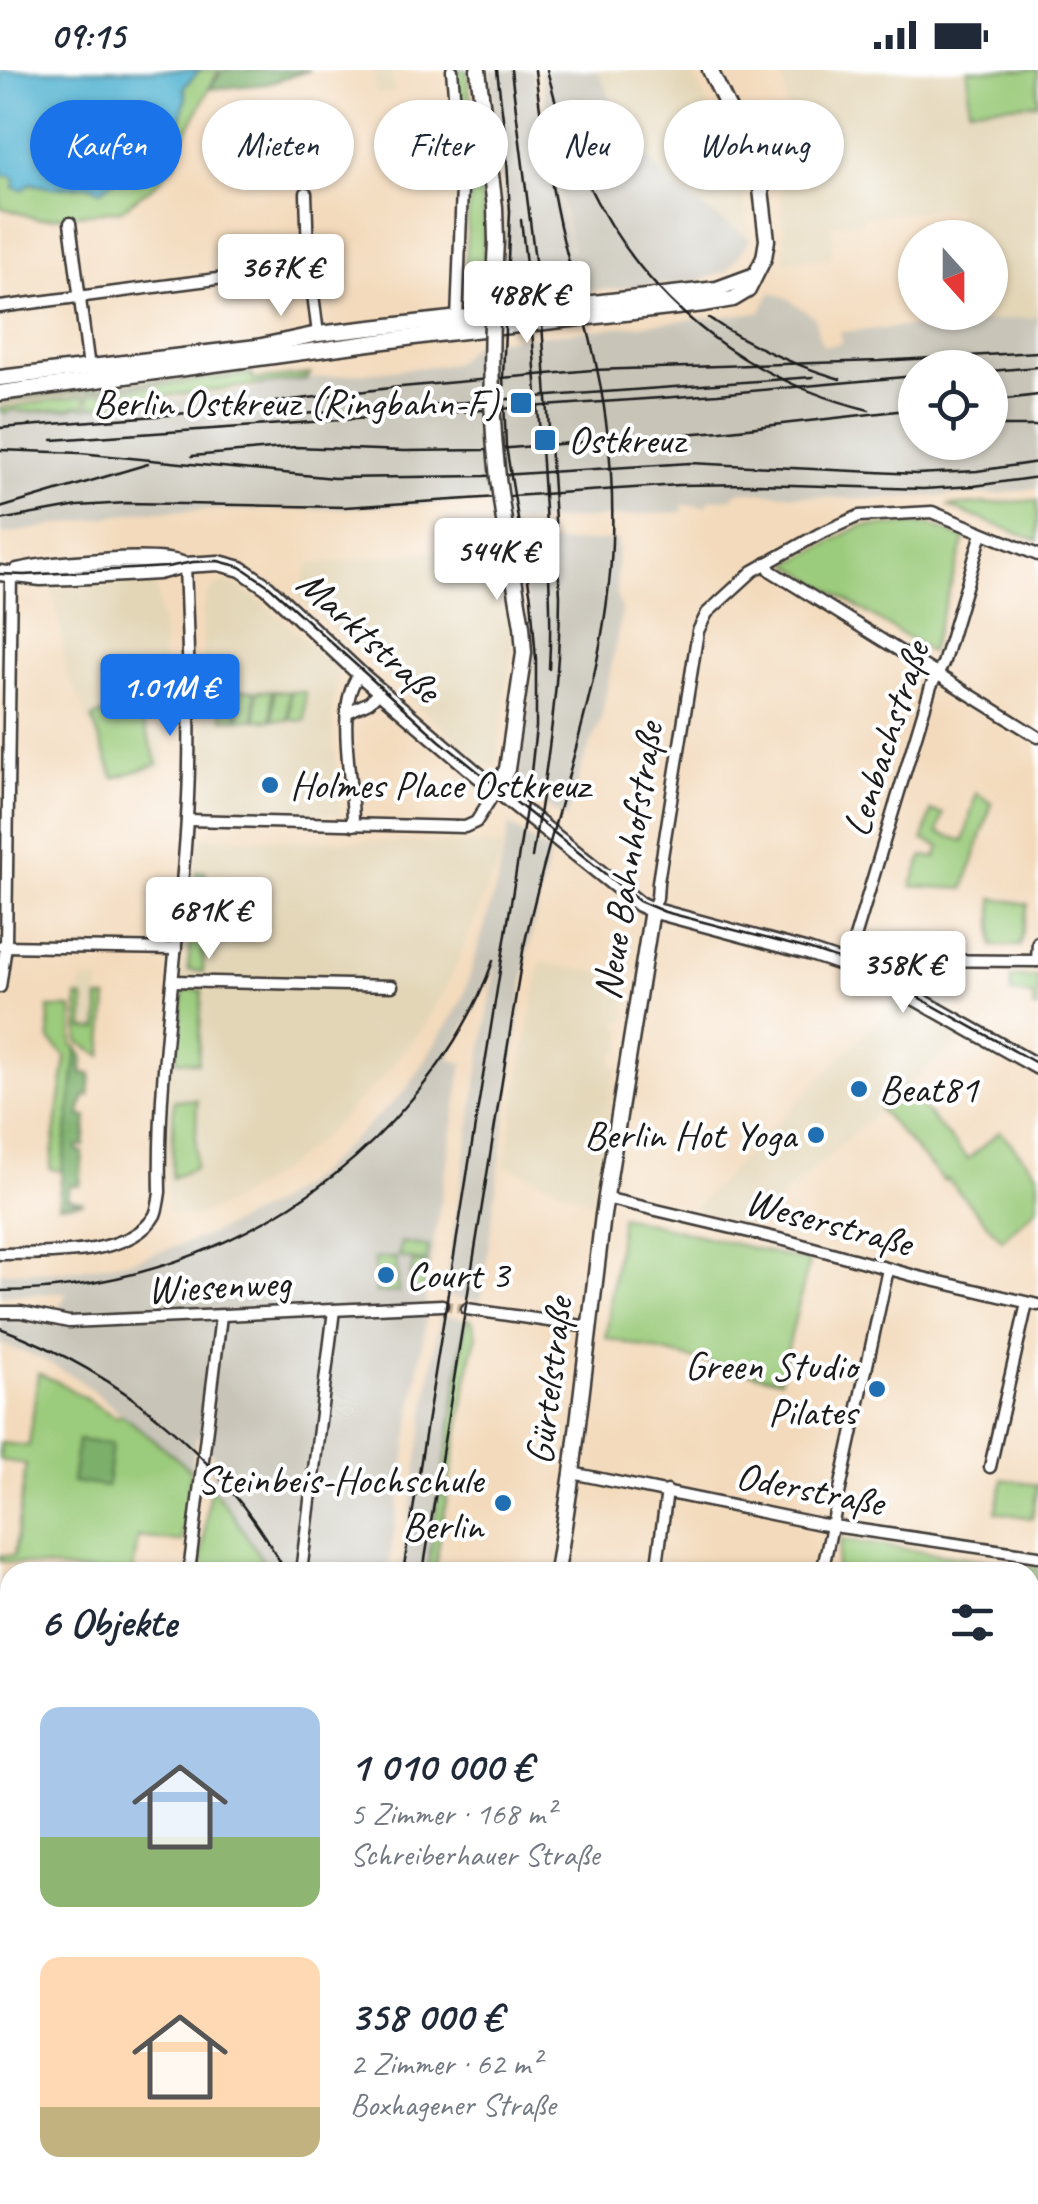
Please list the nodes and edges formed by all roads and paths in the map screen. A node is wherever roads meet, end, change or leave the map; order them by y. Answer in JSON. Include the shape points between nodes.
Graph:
{"nodes":[{"id":1,"x":452,"y":70,"type":"edge"},
{"id":2,"x":478,"y":70,"type":"edge"},
{"id":3,"x":710,"y":70,"type":"edge"},
{"id":4,"x":306,"y":193,"type":"dead end"},
{"id":5,"x":70,"y":223,"type":"dead end"},
{"id":6,"x":310,"y":267,"type":"junction"},
{"id":7,"x":80,"y":297,"type":"junction"},
{"id":8,"x":0,"y":306,"type":"edge"},
{"id":9,"x":456,"y":325,"type":"junction"},
{"id":10,"x":320,"y":342,"type":"junction"},
{"id":11,"x":89,"y":368,"type":"junction"},
{"id":12,"x":0,"y":378,"type":"edge"},
{"id":13,"x":0,"y":393,"type":"edge"},
{"id":14,"x":982,"y":532,"type":"junction"},
{"id":15,"x":1038,"y":555,"type":"edge"},
{"id":16,"x":766,"y":563,"type":"junction"},
{"id":17,"x":185,"y":565,"type":"junction"},
{"id":18,"x":6,"y":573,"type":"edge"},
{"id":19,"x":360,"y":674,"type":"junction"},
{"id":20,"x":937,"y":674,"type":"junction"},
{"id":21,"x":380,"y":691,"type":"junction"},
{"id":22,"x":346,"y":713,"type":"junction"},
{"id":23,"x":1038,"y":737,"type":"edge"},
{"id":24,"x":496,"y":790,"type":"junction"},
{"id":25,"x":187,"y":820,"type":"junction"},
{"id":26,"x":353,"y":825,"type":"junction"},
{"id":27,"x":652,"y":910,"type":"junction"},
{"id":28,"x":1038,"y":942,"type":"edge"},
{"id":29,"x":3,"y":946,"type":"edge"},
{"id":30,"x":176,"y":948,"type":"junction"},
{"id":31,"x":1037,"y":961,"type":"edge"},
{"id":32,"x":847,"y":964,"type":"junction"},
{"id":33,"x":876,"y":976,"type":"junction"},
{"id":34,"x":172,"y":981,"type":"junction"},
{"id":35,"x":392,"y":986,"type":"dead end"},
{"id":36,"x":0,"y":987,"type":"edge"},
{"id":37,"x":1038,"y":1067,"type":"edge"},
{"id":38,"x":606,"y":1198,"type":"junction"},
{"id":39,"x":0,"y":1254,"type":"edge"},
{"id":40,"x":888,"y":1269,"type":"junction"},
{"id":41,"x":1033,"y":1304,"type":"edge"},
{"id":42,"x":442,"y":1306,"type":"tunnel mouth"},
{"id":43,"x":468,"y":1309,"type":"tunnel mouth"},
{"id":44,"x":334,"y":1310,"type":"junction"},
{"id":45,"x":0,"y":1312,"type":"edge"},
{"id":46,"x":222,"y":1316,"type":"junction"},
{"id":47,"x":589,"y":1327,"type":"junction"},
{"id":48,"x":990,"y":1467,"type":"dead end"},
{"id":49,"x":572,"y":1472,"type":"junction"},
{"id":50,"x":666,"y":1492,"type":"junction"},
{"id":51,"x":832,"y":1526,"type":"junction"},
{"id":52,"x":1038,"y":1556,"type":"edge"},
{"id":53,"x":190,"y":1562,"type":"edge"},
{"id":54,"x":302,"y":1562,"type":"edge"},
{"id":55,"x":559,"y":1562,"type":"edge"},
{"id":56,"x":657,"y":1562,"type":"edge"},
{"id":57,"x":824,"y":1562,"type":"edge"}],
"edges":[{"from":1,"to":9,"type":"street","via":[[462,187]]},
{"from":2,"to":24,"type":"main road","bridge":true,"via":[[495,207],[492,426],[524,654],[507,769]]},
{"from":3,"to":9,"type":"main road","via":[[761,178],[767,240],[744,294],[726,301]]},
{"from":4,"to":6,"type":"street"},
{"from":5,"to":7,"type":"street"},
{"from":6,"to":7,"type":"street"},
{"from":6,"to":10,"type":"street"},
{"from":7,"to":8,"type":"street"},
{"from":7,"to":11,"type":"street"},
{"from":9,"to":10,"type":"main road"},
{"from":10,"to":11,"type":"main road"},
{"from":10,"to":13,"type":"main road"},
{"from":11,"to":12,"type":"main road"},
{"from":14,"to":15,"type":"street","name":"Neue Bahnhofstraße"},
{"from":14,"to":16,"type":"street","name":"Neue Bahnhofstraße","via":[[932,512],[859,516]]},
{"from":14,"to":20,"type":"street","name":"Lenbachstraße"},
{"from":16,"to":20,"type":"street"},
{"from":16,"to":27,"type":"street","name":"Neue Bahnhofstraße","via":[[700,624]]},
{"from":17,"to":18,"type":"main road","name":"Marktstraße","via":[[41,578]]},
{"from":17,"to":19,"type":"main road","name":"Marktstraße","via":[[224,564],[246,572]]},
{"from":17,"to":25,"type":"street"},
{"from":18,"to":29,"type":"street","via":[[11,593]]},
{"from":19,"to":21,"type":"main road","name":"Marktstraße"},
{"from":19,"to":22,"type":"street"},
{"from":20,"to":23,"type":"street"},
{"from":20,"to":32,"type":"street","name":"Lenbachstraße"},
{"from":21,"to":22,"type":"street"},
{"from":21,"to":24,"type":"main road","name":"Marktstraße"},
{"from":22,"to":26,"type":"street"},
{"from":24,"to":26,"type":"street","via":[[472,825]]},
{"from":24,"to":27,"type":"main road","name":"Marktstraße"},
{"from":25,"to":26,"type":"street"},
{"from":25,"to":30,"type":"street"},
{"from":27,"to":32,"type":"main road","name":"Marktstraße"},
{"from":27,"to":38,"type":"main road","name":"Neue Bahnhofstraße"},
{"from":28,"to":31,"type":"street"},
{"from":29,"to":30,"type":"street"},
{"from":29,"to":36,"type":"street"},
{"from":30,"to":34,"type":"street"},
{"from":31,"to":33,"type":"street","via":[[892,956],[882,957]]},
{"from":32,"to":33,"type":"main road","name":"Marktstraße"},
{"from":33,"to":37,"type":"main road","name":"Marktstraße"},
{"from":34,"to":35,"type":"street"},
{"from":34,"to":39,"type":"street","via":[[154,1214],[125,1240],[85,1250]]},
{"from":38,"to":40,"type":"street","name":"Weserstraße"},
{"from":38,"to":47,"type":"main road","name":"Gürtelstraße"},
{"from":40,"to":41,"type":"street","name":"Weserstraße"},
{"from":40,"to":51,"type":"street"},
{"from":41,"to":48,"type":"street"},
{"from":42,"to":44,"type":"street","name":"Wiesenweg"},
{"from":43,"to":47,"type":"street"},
{"from":44,"to":46,"type":"street","name":"Wiesenweg"},
{"from":44,"to":54,"type":"street"},
{"from":45,"to":46,"type":"street","name":"Wiesenweg","via":[[70,1322]]},
{"from":46,"to":53,"type":"street"},
{"from":47,"to":49,"type":"main road","name":"Gürtelstraße"},
{"from":49,"to":50,"type":"street","name":"Oderstraße"},
{"from":49,"to":55,"type":"main road","name":"Gürtelstraße"},
{"from":50,"to":51,"type":"street","name":"Oderstraße"},
{"from":50,"to":56,"type":"street"},
{"from":51,"to":52,"type":"street","name":"Oderstraße"},
{"from":51,"to":57,"type":"street"}]}
